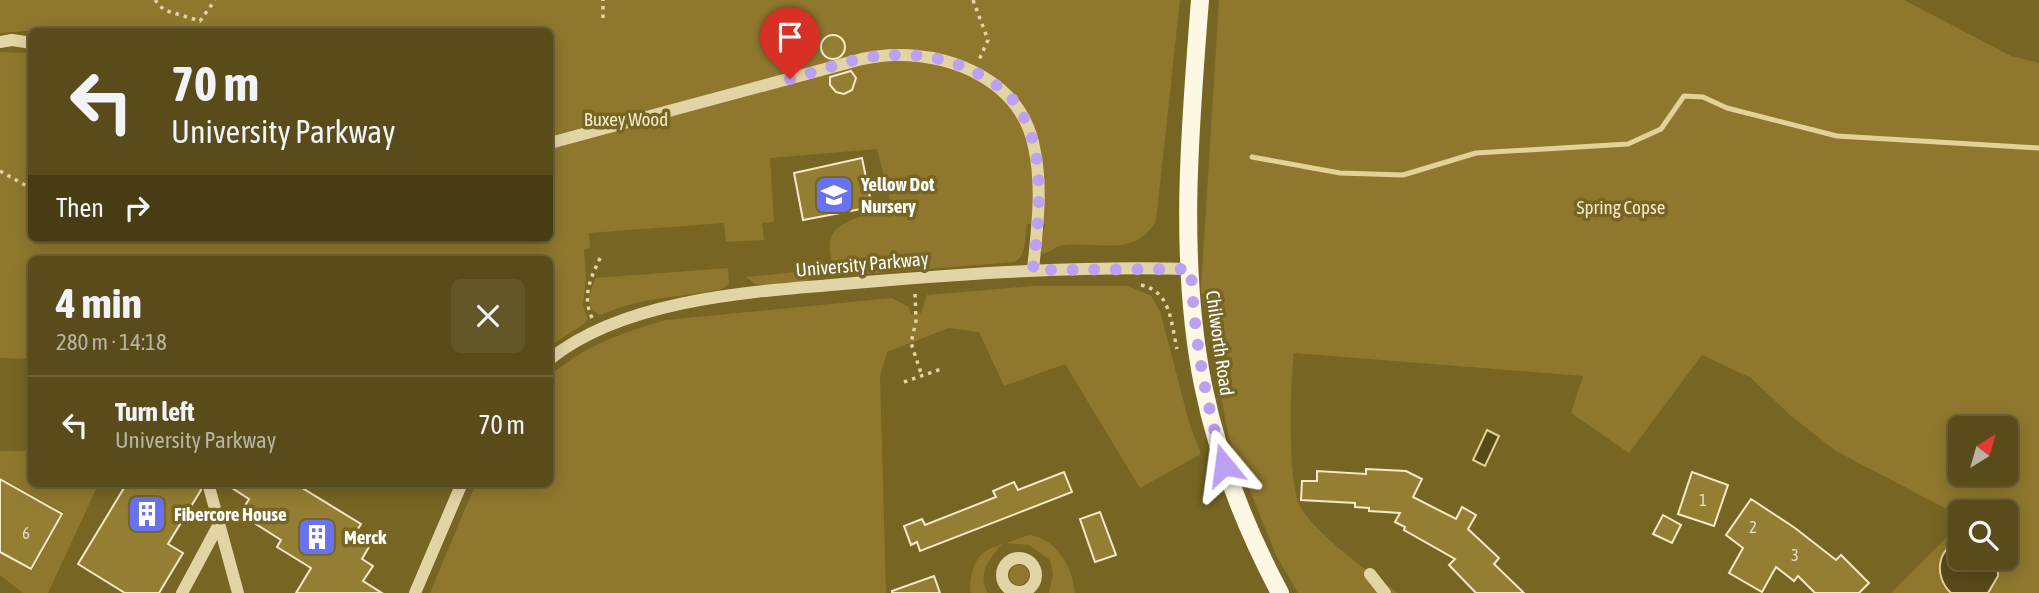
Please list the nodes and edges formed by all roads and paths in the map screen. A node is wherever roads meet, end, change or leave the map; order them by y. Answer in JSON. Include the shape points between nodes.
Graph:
{"nodes":[{"id":1,"x":155,"y":0,"type":"edge"},
{"id":2,"x":215,"y":0,"type":"edge"},
{"id":3,"x":603,"y":0,"type":"edge"},
{"id":4,"x":973,"y":0,"type":"edge"},
{"id":5,"x":1200,"y":0,"type":"edge"},
{"id":6,"x":603,"y":18,"type":"dead end"},
{"id":7,"x":0,"y":42,"type":"edge"},
{"id":8,"x":28,"y":42,"type":"edge"},
{"id":9,"x":974,"y":72,"type":"junction"},
{"id":10,"x":553,"y":142,"type":"edge"},
{"id":11,"x":0,"y":171,"type":"edge"},
{"id":12,"x":28,"y":186,"type":"edge"},
{"id":13,"x":602,"y":254,"type":"dead end"},
{"id":14,"x":1191,"y":269,"type":"junction"},
{"id":15,"x":1033,"y":270,"type":"junction"},
{"id":16,"x":915,"y":278,"type":"junction"},
{"id":17,"x":598,"y":329,"type":"junction"},
{"id":18,"x":553,"y":357,"type":"edge"},
{"id":19,"x":941,"y":369,"type":"dead end"},
{"id":20,"x":922,"y":376,"type":"junction"},
{"id":21,"x":904,"y":382,"type":"dead end"},
{"id":22,"x":209,"y":487,"type":"edge"},
{"id":23,"x":460,"y":487,"type":"edge"},
{"id":24,"x":219,"y":524,"type":"junction"},
{"id":25,"x":1370,"y":574,"type":"dead end"},
{"id":26,"x":182,"y":593,"type":"edge"},
{"id":27,"x":238,"y":593,"type":"edge"},
{"id":28,"x":415,"y":593,"type":"edge"},
{"id":29,"x":1280,"y":593,"type":"edge"},
{"id":30,"x":1385,"y":593,"type":"edge"}],
"edges":[{"from":1,"to":2,"type":"path","via":[[164,10],[201,21]]},
{"from":3,"to":6,"type":"path"},
{"from":4,"to":9,"type":"path","via":[[988,40]]},
{"from":5,"to":14,"type":"main road","name":"Chilworth Road","via":[[1192,100]]},
{"from":7,"to":8,"type":"street"},
{"from":9,"to":10,"type":"street","via":[[942,59],[894,55],[862,59]]},
{"from":9,"to":15,"type":"street","via":[[1007,92],[1034,145],[1039,187]]},
{"from":11,"to":12,"type":"path"},
{"from":13,"to":17,"type":"path","via":[[586,296]]},
{"from":14,"to":15,"type":"street","name":"University Parkway"},
{"from":14,"to":29,"type":"main road","name":"Chilworth Road","via":[[1196,344],[1212,424],[1236,499]]},
{"from":15,"to":16,"type":"street","name":"University Parkway"},
{"from":16,"to":17,"type":"street","name":"University Parkway","via":[[738,295],[666,308]]},
{"from":16,"to":20,"type":"path","via":[[916,321],[911,343]]},
{"from":17,"to":18,"type":"street","name":"University Parkway"},
{"from":19,"to":20,"type":"path"},
{"from":20,"to":21,"type":"path"},
{"from":22,"to":24,"type":"street"},
{"from":23,"to":28,"type":"street"},
{"from":24,"to":26,"type":"street"},
{"from":24,"to":27,"type":"street"},
{"from":25,"to":30,"type":"street"}]}
